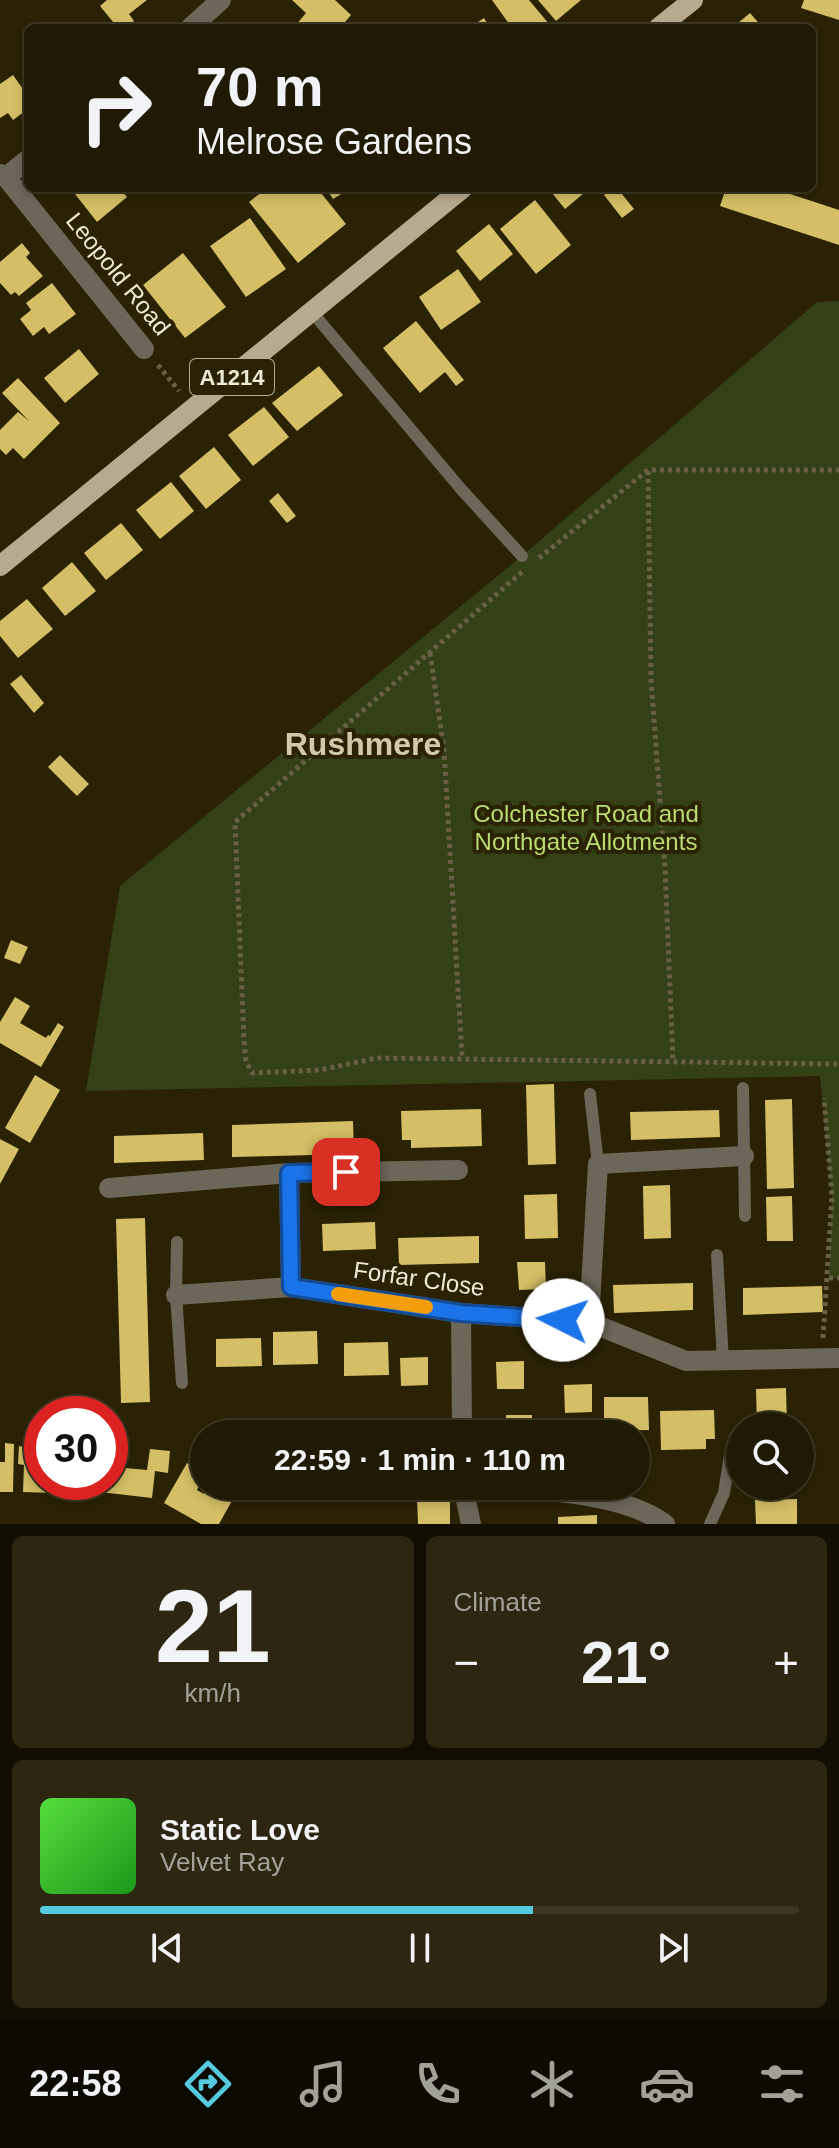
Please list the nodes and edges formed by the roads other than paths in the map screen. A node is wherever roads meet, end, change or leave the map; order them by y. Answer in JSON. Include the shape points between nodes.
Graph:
{"nodes":[{"id":1,"x":221,"y":0,"type":"edge"},
{"id":2,"x":693,"y":0,"type":"edge"},
{"id":3,"x":194,"y":24,"type":"edge"},
{"id":4,"x":663,"y":24,"type":"edge"},
{"id":5,"x":24,"y":162,"type":"edge"},
{"id":6,"x":3,"y":176,"type":"edge"},
{"id":7,"x":458,"y":192,"type":"edge"},
{"id":8,"x":312,"y":312,"type":"junction"},
{"id":9,"x":144,"y":349,"type":"road end"},
{"id":10,"x":522,"y":556,"type":"dead end"},
{"id":11,"x":0,"y":566,"type":"edge"},
{"id":12,"x":743,"y":1088,"type":"dead end"},
{"id":13,"x":590,"y":1094,"type":"dead end"},
{"id":14,"x":744,"y":1156,"type":"junction"},
{"id":15,"x":598,"y":1164,"type":"junction"},
{"id":16,"x":458,"y":1170,"type":"dead end"},
{"id":17,"x":289,"y":1173,"type":"junction"},
{"id":18,"x":109,"y":1188,"type":"dead end"},
{"id":19,"x":745,"y":1216,"type":"dead end"},
{"id":20,"x":177,"y":1242,"type":"dead end"},
{"id":21,"x":717,"y":1255,"type":"dead end"},
{"id":22,"x":291,"y":1287,"type":"junction"},
{"id":23,"x":176,"y":1295,"type":"junction"},
{"id":24,"x":461,"y":1313,"type":"junction"},
{"id":25,"x":589,"y":1322,"type":"junction"},
{"id":26,"x":830,"y":1358,"type":"edge"},
{"id":27,"x":723,"y":1361,"type":"junction"},
{"id":28,"x":182,"y":1383,"type":"dead end"},
{"id":29,"x":462,"y":1420,"type":"edge"},
{"id":30,"x":726,"y":1480,"type":"edge"},
{"id":31,"x":466,"y":1500,"type":"edge"},
{"id":32,"x":598,"y":1500,"type":"edge"},
{"id":33,"x":471,"y":1524,"type":"edge"},
{"id":34,"x":665,"y":1524,"type":"edge"},
{"id":35,"x":710,"y":1524,"type":"edge"}],
"edges":[{"from":1,"to":3,"type":"street"},
{"from":2,"to":4,"type":"main road"},
{"from":5,"to":6,"type":"street"},
{"from":6,"to":9,"type":"street","name":"Leopold Road"},
{"from":7,"to":8,"type":"main road","number":"A1214"},
{"from":8,"to":10,"type":"lane"},
{"from":8,"to":11,"type":"main road","number":"A1214"},
{"from":12,"to":14,"type":"lane"},
{"from":13,"to":15,"type":"lane"},
{"from":14,"to":15,"type":"street"},
{"from":14,"to":19,"type":"lane"},
{"from":15,"to":25,"type":"street"},
{"from":16,"to":17,"type":"street"},
{"from":17,"to":18,"type":"street"},
{"from":17,"to":22,"type":"street"},
{"from":20,"to":23,"type":"lane"},
{"from":21,"to":27,"type":"lane"},
{"from":22,"to":23,"type":"street","name":"Forfar Close"},
{"from":22,"to":24,"type":"street","name":"Forfar Close"},
{"from":23,"to":28,"type":"lane"},
{"from":24,"to":25,"type":"street","name":"Forfar Close"},
{"from":24,"to":29,"type":"street"},
{"from":25,"to":27,"type":"street","name":"Forfar Close","via":[[686,1361]]},
{"from":26,"to":27,"type":"street","name":"Forfar Close"},
{"from":30,"to":35,"type":"lane"},
{"from":31,"to":33,"type":"street"},
{"from":32,"to":34,"type":"street","via":[[647,1511]]}]}
